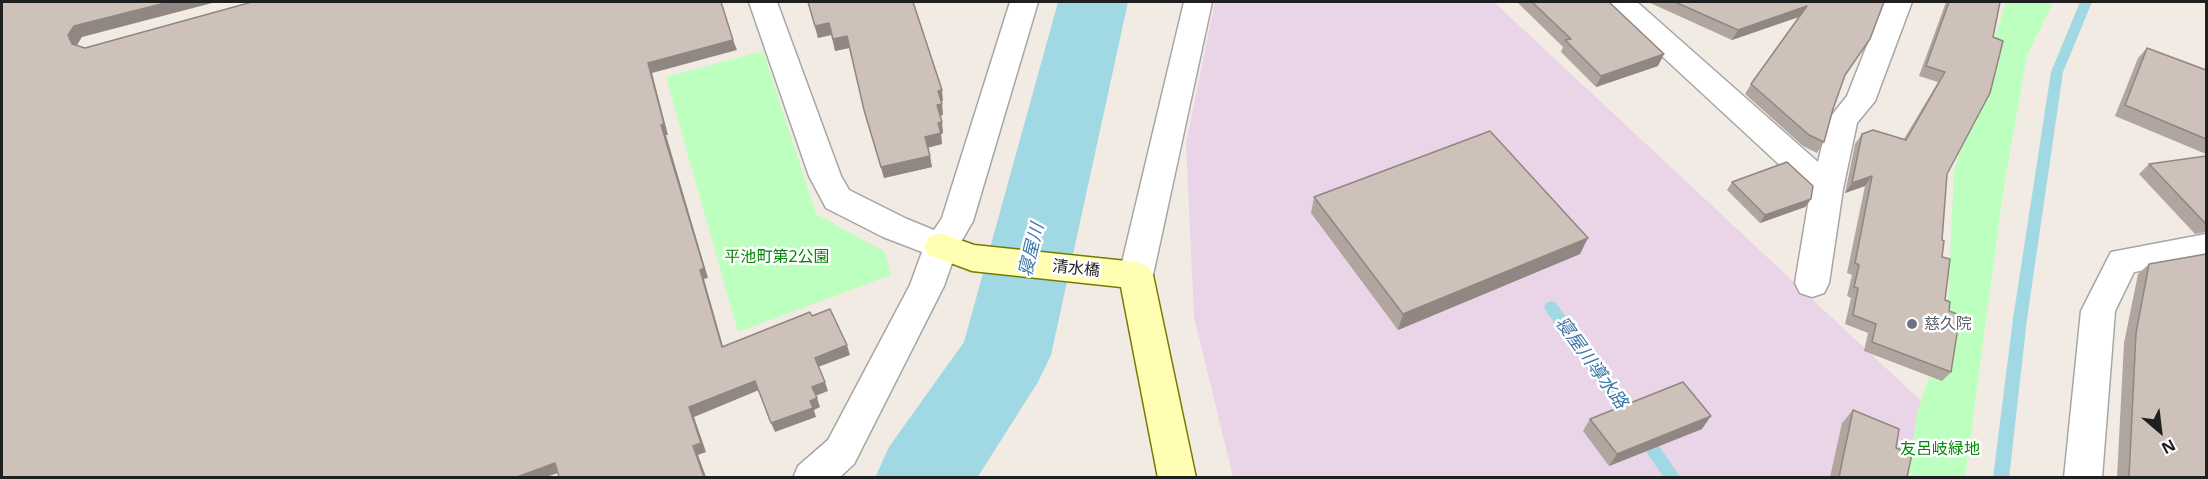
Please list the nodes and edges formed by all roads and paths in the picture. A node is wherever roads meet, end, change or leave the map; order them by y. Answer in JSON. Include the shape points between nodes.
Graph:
{"nodes":[{"id":1,"x":763,"y":2,"type":"edge"},
{"id":2,"x":1024,"y":2,"type":"edge"},
{"id":3,"x":1198,"y":2,"type":"edge"},
{"id":4,"x":1620,"y":2,"type":"edge"},
{"id":5,"x":1898,"y":2,"type":"edge"},
{"id":6,"x":1827,"y":189,"type":"junction"},
{"id":7,"x":2206,"y":247,"type":"edge"},
{"id":8,"x":957,"y":252,"type":"junction"},
{"id":9,"x":1122,"y":274,"type":"junction"},
{"id":10,"x":1812,"y":283,"type":"dead end"},
{"id":11,"x":812,"y":477,"type":"edge"},
{"id":12,"x":1177,"y":477,"type":"edge"},
{"id":13,"x":2083,"y":477,"type":"edge"}],
"edges":[{"from":1,"to":8,"type":"street","via":[[825,176],[837,199],[895,228]]},
{"from":2,"to":8,"type":"street","via":[[957,221]]},
{"from":3,"to":9,"type":"street"},
{"from":4,"to":6,"type":"street"},
{"from":5,"to":6,"type":"street","via":[[1860,101],[1843,120]]},
{"from":6,"to":10,"type":"street"},
{"from":7,"to":13,"type":"street","via":[[2123,261],[2118,270],[2098,311]]},
{"from":8,"to":9,"type":"street","name":"清水橋"},
{"from":8,"to":11,"type":"street","via":[[927,286],[841,452]]},
{"from":9,"to":12,"type":"street"}]}
